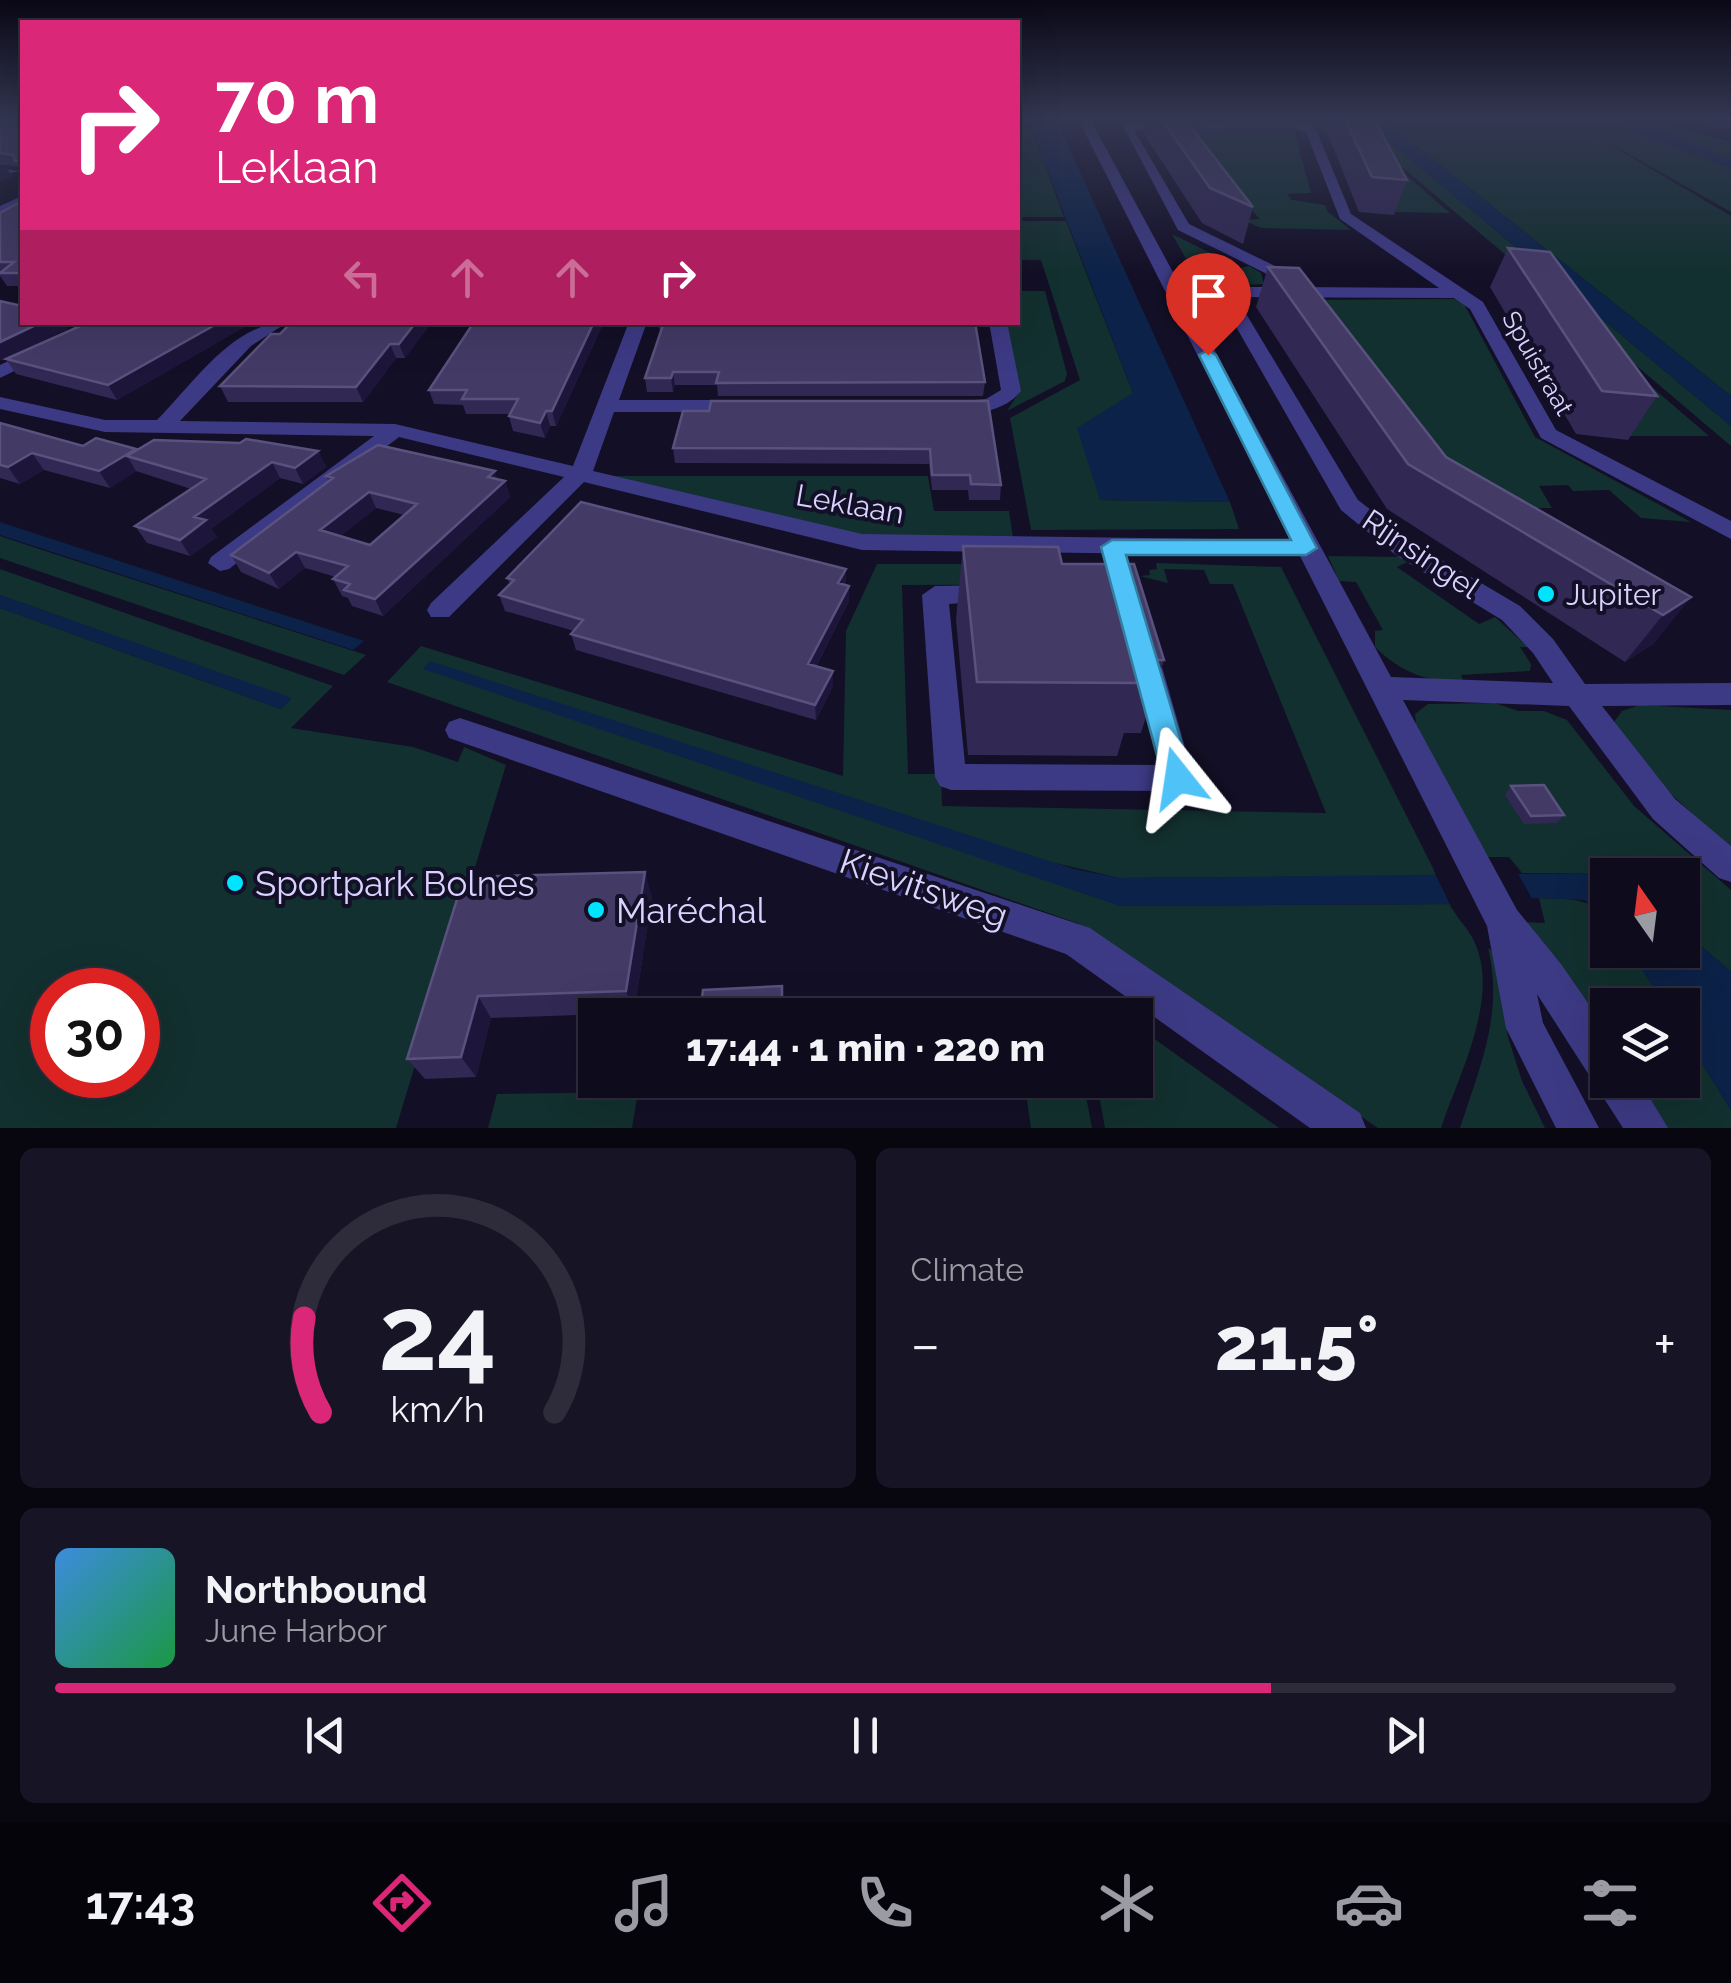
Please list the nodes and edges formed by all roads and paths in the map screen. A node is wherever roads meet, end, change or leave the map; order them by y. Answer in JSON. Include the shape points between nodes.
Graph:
{"nodes":[{"id":1,"x":1111,"y":170,"type":"edge"},
{"id":2,"x":1148,"y":170,"type":"edge"},
{"id":3,"x":1326,"y":170,"type":"edge"},
{"id":4,"x":1174,"y":292,"type":"junction"},
{"id":5,"x":1224,"y":293,"type":"junction"},
{"id":6,"x":1286,"y":293,"type":"junction"},
{"id":7,"x":1463,"y":293,"type":"junction"},
{"id":8,"x":88,"y":325,"type":"edge"},
{"id":9,"x":274,"y":325,"type":"edge"},
{"id":10,"x":637,"y":325,"type":"edge"},
{"id":11,"x":999,"y":325,"type":"edge"},
{"id":12,"x":0,"y":372,"type":"edge"},
{"id":13,"x":0,"y":402,"type":"edge"},
{"id":14,"x":603,"y":406,"type":"junction"},
{"id":15,"x":755,"y":406,"type":"edge"},
{"id":16,"x":927,"y":406,"type":"edge"},
{"id":17,"x":162,"y":428,"type":"junction"},
{"id":18,"x":395,"y":430,"type":"junction"},
{"id":19,"x":580,"y":474,"type":"junction"},
{"id":20,"x":1731,"y":530,"type":"edge"},
{"id":21,"x":1112,"y":547,"type":"junction"},
{"id":22,"x":1306,"y":548,"type":"junction"},
{"id":23,"x":220,"y":563,"type":"dead end"},
{"id":24,"x":1122,"y":577,"type":"edge"},
{"id":25,"x":1012,"y":594,"type":"edge"},
{"id":26,"x":440,"y":610,"type":"dead end"},
{"id":27,"x":1138,"y":629,"type":"edge"},
{"id":28,"x":1380,"y":688,"type":"junction"},
{"id":29,"x":1577,"y":694,"type":"junction"},
{"id":30,"x":1731,"y":694,"type":"edge"},
{"id":31,"x":460,"y":730,"type":"dead end"},
{"id":32,"x":1731,"y":867,"type":"edge"},
{"id":33,"x":1504,"y":922,"type":"junction"},
{"id":34,"x":1590,"y":1041,"type":"edge"},
{"id":35,"x":1627,"y":1098,"type":"edge"},
{"id":36,"x":1345,"y":1128,"type":"edge"},
{"id":37,"x":1578,"y":1128,"type":"edge"},
{"id":38,"x":1647,"y":1128,"type":"edge"}],
"edges":[{"from":1,"to":4,"type":"street"},
{"from":2,"to":6,"type":"street","name":"Spuistraat","via":[[1176,219],[1271,270]]},
{"from":3,"to":7,"type":"street","name":"Spuistraat","via":[[1345,216]]},
{"from":4,"to":5,"type":"street"},
{"from":4,"to":22,"type":"street"},
{"from":5,"to":6,"type":"street"},
{"from":5,"to":29,"type":"street","name":"Rijnsingel","via":[[1349,506],[1406,550],[1511,613]]},
{"from":6,"to":7,"type":"street"},
{"from":7,"to":20,"type":"street","name":"Spuistraat","via":[[1478,306],[1548,434]]},
{"from":8,"to":12,"type":"street"},
{"from":9,"to":17,"type":"street","via":[[244,342]]},
{"from":10,"to":14,"type":"street"},
{"from":11,"to":16,"type":"street","via":[[1010,391],[1003,401]]},
{"from":13,"to":17,"type":"street","name":"Leklaan","via":[[76,423]]},
{"from":14,"to":15,"type":"street"},
{"from":14,"to":19,"type":"street"},
{"from":17,"to":18,"type":"street","name":"Leklaan"},
{"from":18,"to":19,"type":"street","name":"Leklaan"},
{"from":18,"to":23,"type":"street"},
{"from":19,"to":21,"type":"street","name":"Leklaan","via":[[862,542]]},
{"from":19,"to":26,"type":"street"},
{"from":21,"to":22,"type":"street","name":"Leklaan"},
{"from":21,"to":24,"type":"street"},
{"from":22,"to":28,"type":"street"},
{"from":25,"to":27,"type":"street","via":[[935,595],[950,778],[1178,778]]},
{"from":28,"to":29,"type":"street"},
{"from":28,"to":33,"type":"street"},
{"from":29,"to":30,"type":"street"},
{"from":29,"to":32,"type":"street","via":[[1664,810]]},
{"from":31,"to":36,"type":"street","name":"Kievitsweg","via":[[1077,940]]},
{"from":33,"to":34,"type":"street"},
{"from":33,"to":37,"type":"street","via":[[1525,1028]]},
{"from":35,"to":38,"type":"street"}]}
